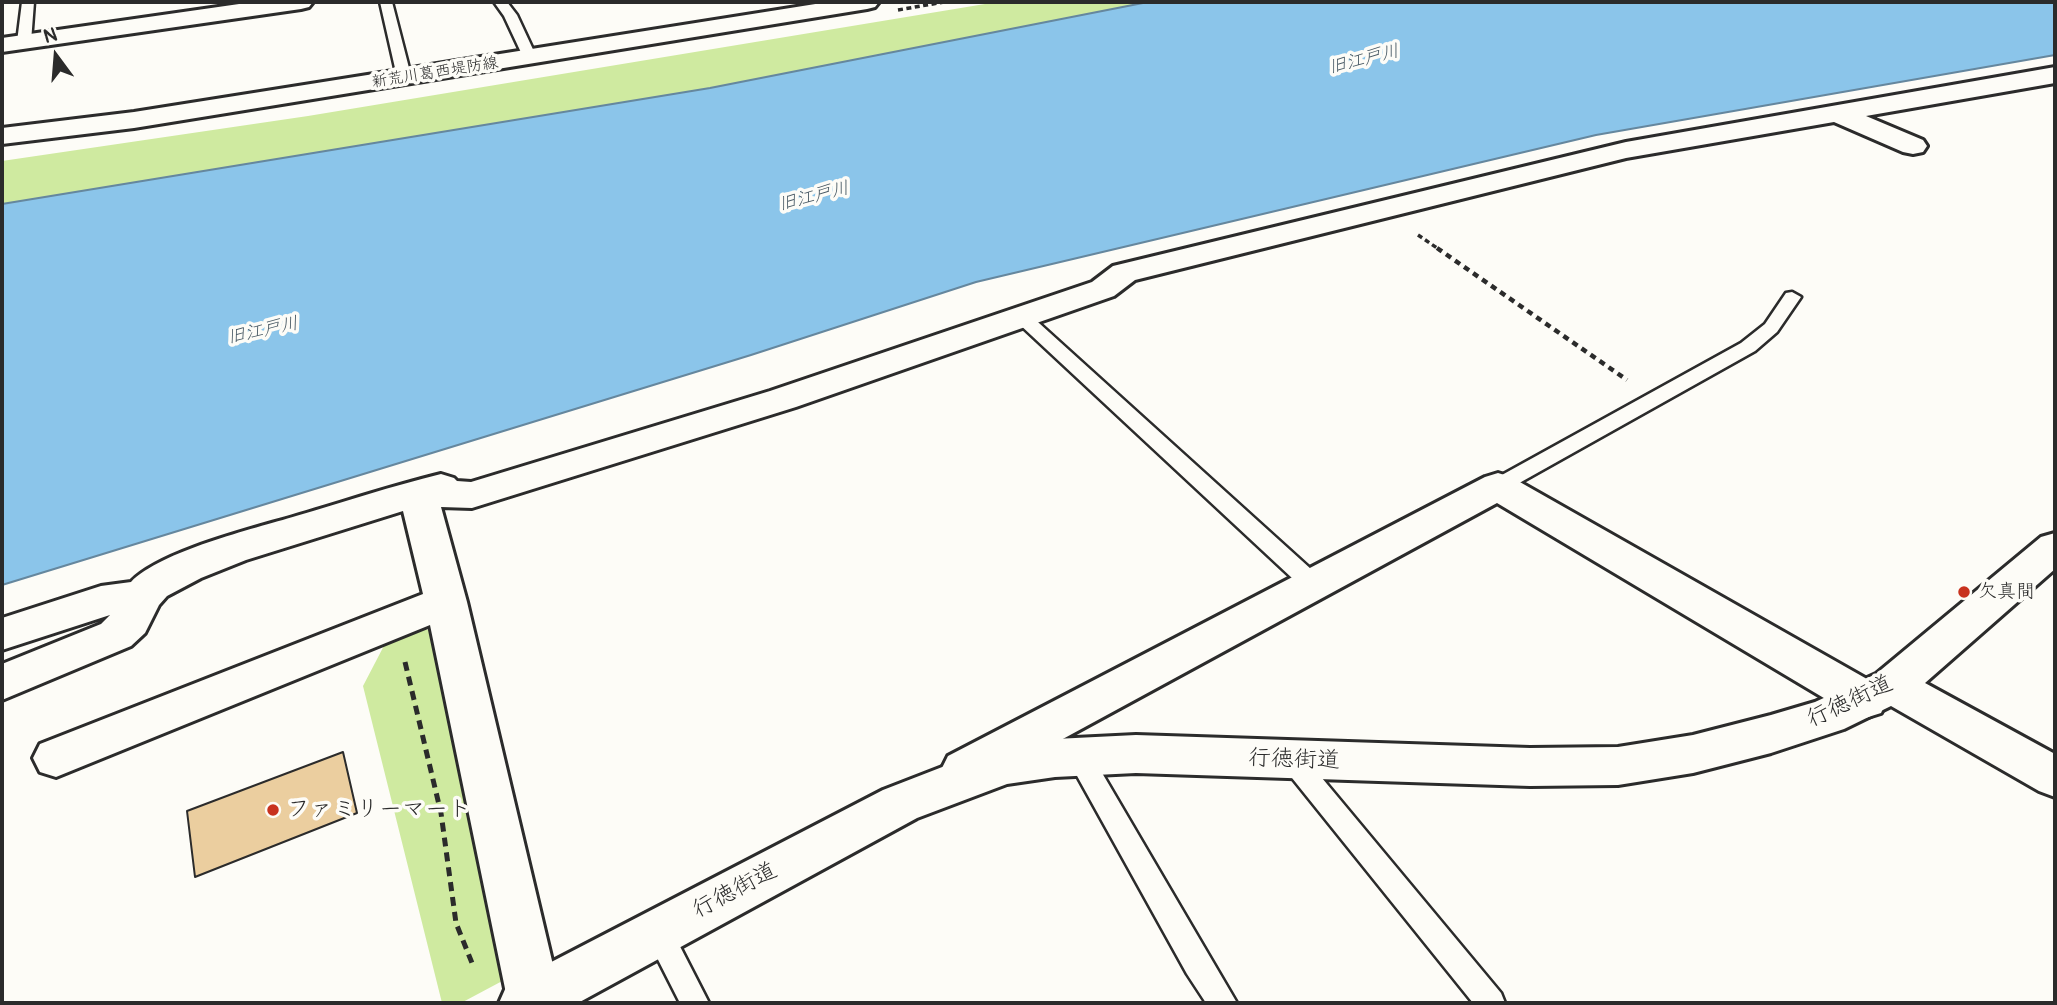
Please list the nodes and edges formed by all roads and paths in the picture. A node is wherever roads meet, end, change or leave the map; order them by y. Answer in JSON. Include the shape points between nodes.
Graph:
{"nodes":[{"id":1,"x":28,"y":2,"type":"edge"},
{"id":2,"x":301,"y":2,"type":"edge"},
{"id":3,"x":386,"y":2,"type":"edge"},
{"id":4,"x":500,"y":2,"type":"edge"},
{"id":5,"x":867,"y":2,"type":"edge"},
{"id":6,"x":169,"y":11,"type":"edge"},
{"id":7,"x":731,"y":14,"type":"edge"},
{"id":8,"x":13,"y":43,"type":"edge"},
{"id":9,"x":530,"y":58,"type":"junction"},
{"id":10,"x":401,"y":68,"type":"dead end"},
{"id":11,"x":2055,"y":75,"type":"edge"},
{"id":12,"x":1836,"y":113,"type":"junction"},
{"id":13,"x":2,"y":136,"type":"edge"},
{"id":14,"x":1913,"y":146,"type":"dead end"},
{"id":15,"x":1409,"y":228,"type":"dead end"},
{"id":16,"x":1125,"y":273,"type":"junction"},
{"id":17,"x":1792,"y":297,"type":"dead end"},
{"id":18,"x":1023,"y":318,"type":"junction"},
{"id":19,"x":1653,"y":399,"type":"junction"},
{"id":20,"x":1498,"y":486,"type":"junction"},
{"id":21,"x":418,"y":493,"type":"junction"},
{"id":22,"x":2055,"y":547,"type":"edge"},
{"id":23,"x":1314,"y":585,"type":"junction"},
{"id":24,"x":143,"y":596,"type":"junction"},
{"id":25,"x":427,"y":610,"type":"junction"},
{"id":26,"x":2,"y":634,"type":"edge"},
{"id":27,"x":2,"y":683,"type":"edge"},
{"id":28,"x":1879,"y":693,"type":"junction"},
{"id":29,"x":1079,"y":756,"type":"junction"},
{"id":30,"x":56,"y":758,"type":"dead end"},
{"id":31,"x":1293,"y":761,"type":"junction"},
{"id":32,"x":2055,"y":777,"type":"edge"},
{"id":33,"x":901,"y":804,"type":"junction"},
{"id":34,"x":658,"y":932,"type":"junction"},
{"id":35,"x":475,"y":969,"type":"dead end"},
{"id":36,"x":531,"y":1002,"type":"edge"},
{"id":37,"x":695,"y":1003,"type":"edge"},
{"id":38,"x":1223,"y":1003,"type":"edge"},
{"id":39,"x":1491,"y":1003,"type":"edge"}],
"edges":[{"from":1,"to":8,"type":"lane"},
{"from":2,"to":6,"type":"street"},
{"from":3,"to":10,"type":"lane"},
{"from":4,"to":9,"type":"lane"},
{"from":5,"to":7,"type":"street","name":"新荒川葛西堤防線"},
{"from":6,"to":8,"type":"street"},
{"from":7,"to":9,"type":"street","name":"新荒川葛西堤防線"},
{"from":9,"to":13,"type":"street","name":"新荒川葛西堤防線"},
{"from":11,"to":12,"type":"street"},
{"from":12,"to":14,"type":"street"},
{"from":12,"to":16,"type":"street","via":[[1626,150]]},
{"from":15,"to":19,"type":"path"},
{"from":16,"to":18,"type":"street","via":[[1103,289]]},
{"from":16,"to":21,"type":"street","via":[[1009,304]]},
{"from":17,"to":19,"type":"lane","via":[[1771,328],[1748,347]]},
{"from":18,"to":21,"type":"street","via":[[783,399],[472,495]]},
{"from":18,"to":23,"type":"lane"},
{"from":19,"to":20,"type":"lane"},
{"from":20,"to":23,"type":"street"},
{"from":20,"to":28,"type":"street"},
{"from":21,"to":24,"type":"street","via":[[232,550],[167,577]]},
{"from":21,"to":25,"type":"street"},
{"from":22,"to":28,"type":"street","name":"行徳街道"},
{"from":23,"to":33,"type":"street"},
{"from":24,"to":26,"type":"street","via":[[101,601]]},
{"from":24,"to":27,"type":"street","via":[[130,622],[116,635]]},
{"from":25,"to":30,"type":"street"},
{"from":25,"to":35,"type":"path","via":[[404,664],[441,814],[456,923]]},
{"from":25,"to":36,"type":"street"},
{"from":28,"to":31,"type":"street","name":"行徳街道","via":[[1771,734],[1693,754],[1618,766]]},
{"from":28,"to":32,"type":"street"},
{"from":29,"to":31,"type":"street","name":"行徳街道"},
{"from":29,"to":33,"type":"street","name":"行徳街道","via":[[1007,765]]},
{"from":29,"to":38,"type":"lane"},
{"from":31,"to":39,"type":"lane"},
{"from":33,"to":34,"type":"street","name":"行徳街道"},
{"from":34,"to":36,"type":"street","name":"行徳街道"},
{"from":34,"to":37,"type":"lane"}]}
